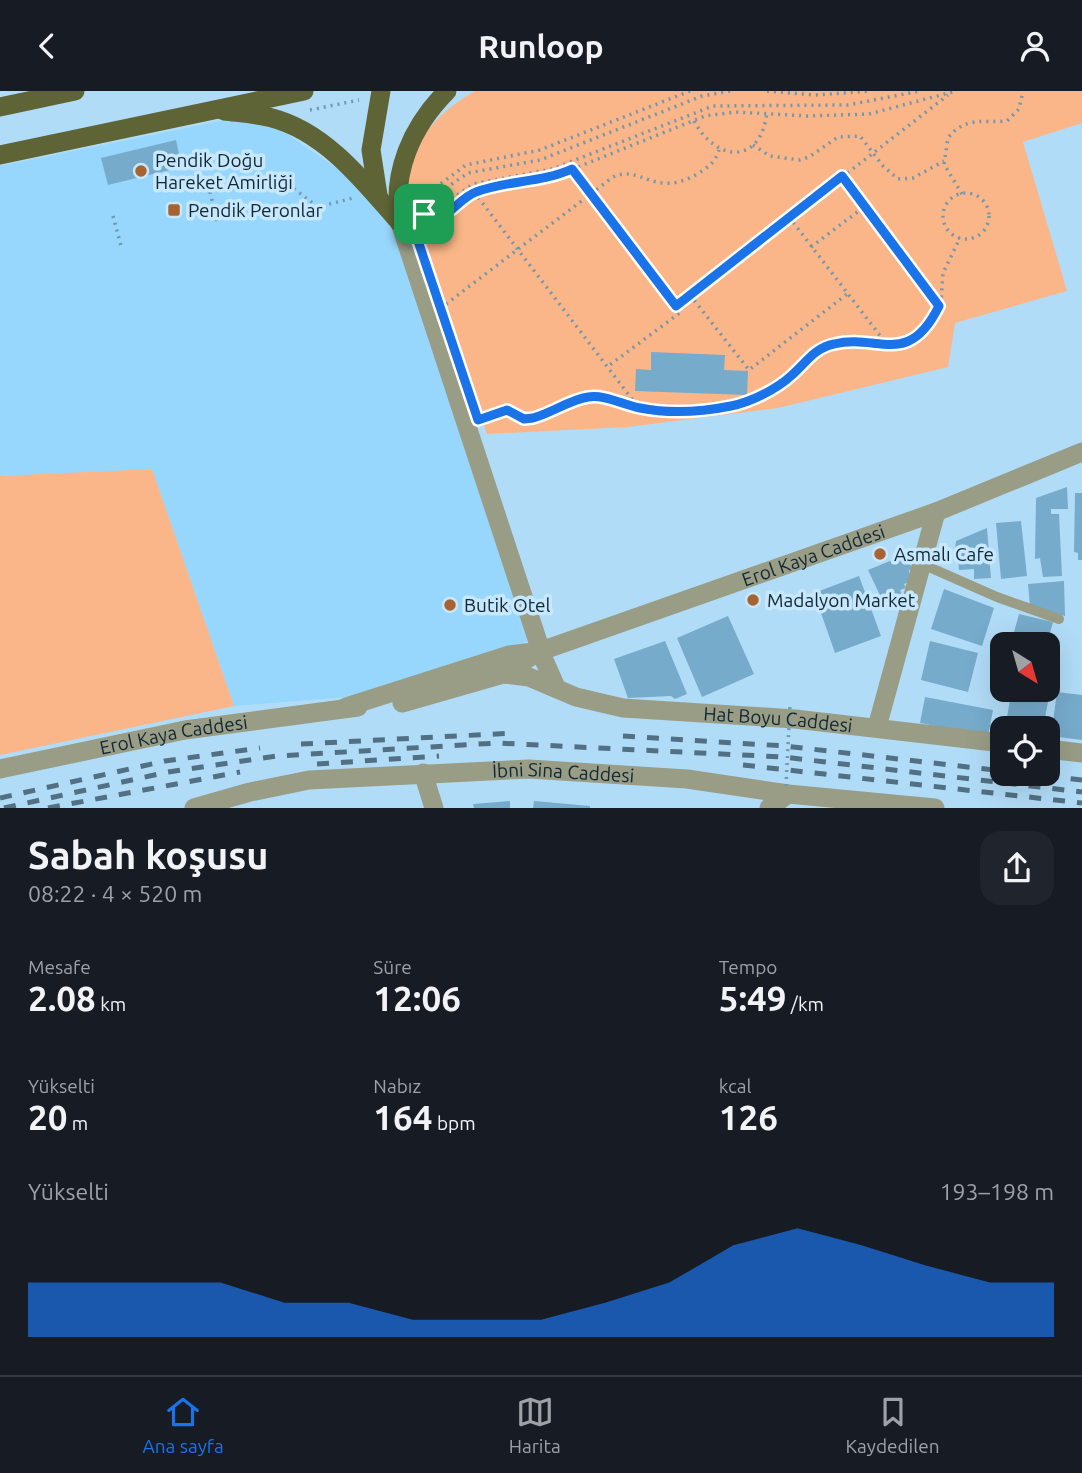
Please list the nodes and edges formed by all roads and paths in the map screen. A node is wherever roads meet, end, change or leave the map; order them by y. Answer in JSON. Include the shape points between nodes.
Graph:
{"nodes":[{"id":1,"x":75,"y":91,"type":"edge"},
{"id":2,"x":304,"y":91,"type":"edge"},
{"id":3,"x":381,"y":91,"type":"edge"},
{"id":4,"x":447,"y":91,"type":"edge"},
{"id":5,"x":690,"y":91,"type":"edge"},
{"id":6,"x":730,"y":91,"type":"edge"},
{"id":7,"x":767,"y":91,"type":"edge"},
{"id":8,"x":870,"y":91,"type":"edge"},
{"id":9,"x":920,"y":91,"type":"edge"},
{"id":10,"x":1023,"y":91,"type":"edge"},
{"id":11,"x":954,"y":92,"type":"edge"},
{"id":12,"x":0,"y":107,"type":"edge"},
{"id":13,"x":209,"y":109,"type":"junction"},
{"id":14,"x":767,"y":112,"type":"junction"},
{"id":15,"x":694,"y":121,"type":"junction"},
{"id":16,"x":753,"y":145,"type":"junction"},
{"id":17,"x":719,"y":150,"type":"junction"},
{"id":18,"x":874,"y":151,"type":"junction"},
{"id":19,"x":0,"y":155,"type":"edge"},
{"id":20,"x":944,"y":161,"type":"junction"},
{"id":21,"x":572,"y":169,"type":"junction"},
{"id":22,"x":277,"y":176,"type":"dead end"},
{"id":23,"x":842,"y":176,"type":"junction"},
{"id":24,"x":210,"y":192,"type":"dead end"},
{"id":25,"x":474,"y":192,"type":"junction"},
{"id":26,"x":591,"y":194,"type":"junction"},
{"id":27,"x":962,"y":194,"type":"junction"},
{"id":28,"x":379,"y":200,"type":"junction"},
{"id":29,"x":314,"y":203,"type":"dead end"},
{"id":30,"x":864,"y":207,"type":"junction"},
{"id":31,"x":429,"y":208,"type":"junction"},
{"id":32,"x":424,"y":214,"type":"junction"},
{"id":33,"x":113,"y":216,"type":"dead end"},
{"id":34,"x":789,"y":217,"type":"junction"},
{"id":35,"x":409,"y":221,"type":"junction"},
{"id":36,"x":218,"y":225,"type":"dead end"},
{"id":37,"x":960,"y":238,"type":"junction"},
{"id":38,"x":121,"y":246,"type":"dead end"},
{"id":39,"x":811,"y":247,"type":"junction"},
{"id":40,"x":518,"y":250,"type":"junction"},
{"id":41,"x":847,"y":294,"type":"junction"},
{"id":42,"x":690,"y":295,"type":"junction"},
{"id":43,"x":676,"y":306,"type":"junction"},
{"id":44,"x":939,"y":306,"type":"junction"},
{"id":45,"x":439,"y":309,"type":"dead end"},
{"id":46,"x":888,"y":346,"type":"junction"},
{"id":47,"x":607,"y":367,"type":"junction"},
{"id":48,"x":638,"y":407,"type":"junction"},
{"id":49,"x":478,"y":420,"type":"dead end"},
{"id":50,"x":1082,"y":452,"type":"edge"},
{"id":51,"x":936,"y":512,"type":"junction"},
{"id":52,"x":922,"y":563,"type":"junction"},
{"id":53,"x":1059,"y":619,"type":"dead end"},
{"id":54,"x":541,"y":650,"type":"junction"},
{"id":55,"x":503,"y":674,"type":"junction"},
{"id":56,"x":556,"y":687,"type":"junction"},
{"id":57,"x":790,"y":706,"type":"dead end"},
{"id":58,"x":346,"y":707,"type":"junction"},
{"id":59,"x":877,"y":727,"type":"junction"},
{"id":60,"x":990,"y":741,"type":"edge"},
{"id":61,"x":1060,"y":750,"type":"edge"},
{"id":62,"x":1082,"y":753,"type":"edge"},
{"id":63,"x":0,"y":769,"type":"edge"},
{"id":64,"x":424,"y":773,"type":"junction"},
{"id":65,"x":787,"y":790,"type":"junction"},
{"id":66,"x":867,"y":804,"type":"edge"},
{"id":67,"x":194,"y":808,"type":"edge"},
{"id":68,"x":434,"y":808,"type":"edge"},
{"id":69,"x":769,"y":808,"type":"edge"},
{"id":70,"x":935,"y":808,"type":"edge"}],
"edges":[{"from":1,"to":12,"type":"highway"},
{"from":2,"to":13,"type":"highway"},
{"from":3,"to":28,"type":"highway","via":[[371,150]]},
{"from":4,"to":35,"type":"highway","via":[[423,117],[407,149],[399,183]]},
{"from":5,"to":32,"type":"path","via":[[540,150],[466,165],[424,196],[420,206]]},
{"from":6,"to":31,"type":"path","via":[[702,96],[540,160],[473,171],[433,197]]},
{"from":7,"to":8,"type":"path","via":[[815,95]]},
{"from":9,"to":31,"type":"path","via":[[848,105],[713,106],[552,169],[473,184],[435,211]]},
{"from":10,"to":20,"type":"path","via":[[1019,109],[1007,121],[980,119],[955,130],[948,138]]},
{"from":11,"to":14,"type":"path","via":[[869,114]]},
{"from":11,"to":18,"type":"path"},
{"from":13,"to":19,"type":"highway"},
{"from":13,"to":28,"type":"highway","via":[[273,118],[301,130],[352,170]]},
{"from":14,"to":15,"type":"path","via":[[725,112]]},
{"from":14,"to":16,"type":"path"},
{"from":15,"to":17,"type":"path","via":[[706,141]]},
{"from":15,"to":21,"type":"path"},
{"from":16,"to":17,"type":"path","via":[[741,152]]},
{"from":16,"to":18,"type":"path","via":[[770,156],[800,160],[838,137],[860,136]]},
{"from":17,"to":26,"type":"path","via":[[704,170],[676,185],[623,174]]},
{"from":18,"to":20,"type":"path","via":[[898,179],[913,178]]},
{"from":18,"to":23,"type":"path"},
{"from":20,"to":27,"type":"path"},
{"from":21,"to":25,"type":"path"},
{"from":21,"to":26,"type":"path"},
{"from":22,"to":29,"type":"path"},
{"from":23,"to":30,"type":"path"},
{"from":23,"to":34,"type":"path"},
{"from":24,"to":36,"type":"path"},
{"from":25,"to":32,"type":"path","via":[[439,218],[429,220]]},
{"from":25,"to":40,"type":"path"},
{"from":26,"to":40,"type":"path"},
{"from":26,"to":43,"type":"path"},
{"from":27,"to":37,"type":"path","via":[[947,204],[943,219]]},
{"from":27,"to":37,"type":"path","via":[[981,198],[989,218],[978,236]]},
{"from":28,"to":35,"type":"highway"},
{"from":30,"to":39,"type":"path"},
{"from":30,"to":44,"type":"path"},
{"from":31,"to":32,"type":"path"},
{"from":32,"to":35,"type":"path"},
{"from":33,"to":38,"type":"path"},
{"from":34,"to":39,"type":"path"},
{"from":34,"to":42,"type":"path"},
{"from":35,"to":54,"type":"street"},
{"from":37,"to":44,"type":"path","via":[[943,274]]},
{"from":39,"to":41,"type":"path"},
{"from":40,"to":45,"type":"path"},
{"from":40,"to":47,"type":"path"},
{"from":41,"to":42,"type":"path","via":[[749,370]]},
{"from":41,"to":46,"type":"path"},
{"from":42,"to":43,"type":"path"},
{"from":43,"to":47,"type":"path","via":[[681,312]]},
{"from":44,"to":46,"type":"path","via":[[912,338]]},
{"from":46,"to":48,"type":"path","via":[[848,341],[832,344],[810,355],[779,385],[733,406],[680,411]]},
{"from":47,"to":48,"type":"path"},
{"from":48,"to":49,"type":"path","via":[[589,397],[533,418],[524,419],[507,410]]},
{"from":50,"to":51,"type":"street","name":"Erol Kaya Caddesi"},
{"from":51,"to":52,"type":"street"},
{"from":51,"to":54,"type":"street","name":"Erol Kaya Caddesi"},
{"from":52,"to":53,"type":"lane","via":[[1008,602]]},
{"from":52,"to":59,"type":"street"},
{"from":54,"to":55,"type":"street","name":"Erol Kaya Caddesi"},
{"from":54,"to":56,"type":"street"},
{"from":54,"to":58,"type":"street","name":"Erol Kaya Caddesi","via":[[509,655]]},
{"from":55,"to":56,"type":"street","name":"Hat Boyu Caddesi"},
{"from":55,"to":58,"type":"street","name":"Erol Kaya Caddesi","via":[[401,703]]},
{"from":56,"to":59,"type":"street","name":"Hat Boyu Caddesi","via":[[576,697],[623,708]]},
{"from":57,"to":65,"type":"path","bridge":true},
{"from":58,"to":63,"type":"street","name":"Erol Kaya Caddesi","via":[[185,730]]},
{"from":59,"to":60,"type":"street","name":"Hat Boyu Caddesi"},
{"from":61,"to":62,"type":"street"},
{"from":64,"to":65,"type":"street","name":"İbni Sina Caddesi","via":[[601,772]]},
{"from":64,"to":67,"type":"street","name":"İbni Sina Caddesi","via":[[309,780]]},
{"from":64,"to":68,"type":"street"},
{"from":65,"to":66,"type":"street","name":"İbni Sina Caddesi"},
{"from":65,"to":69,"type":"street"},
{"from":66,"to":70,"type":"street","name":"İbni Sina Caddesi"}]}
